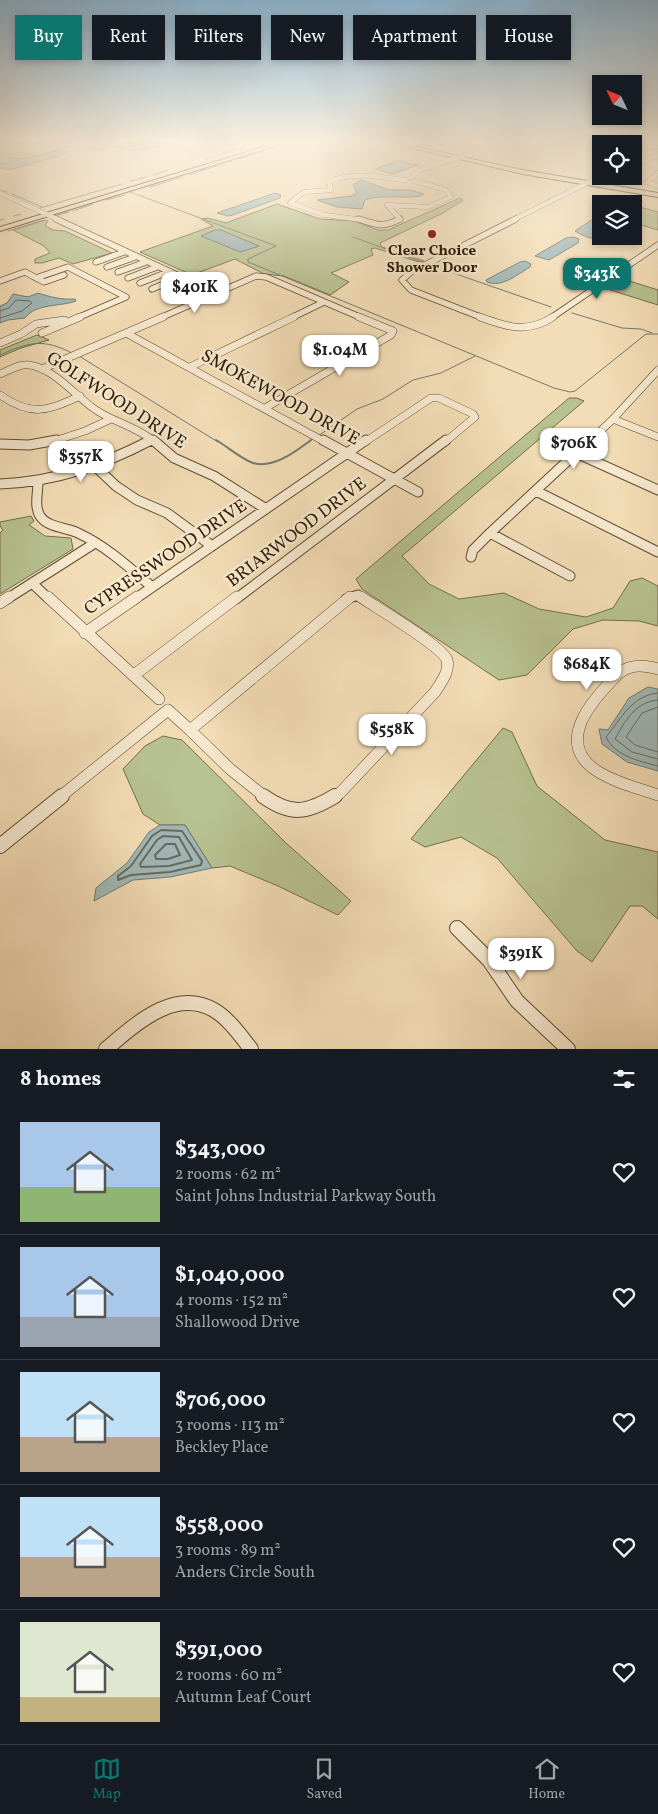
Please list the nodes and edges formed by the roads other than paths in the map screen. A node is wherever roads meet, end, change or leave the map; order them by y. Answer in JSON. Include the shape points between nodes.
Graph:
{"nodes":[{"id":1,"x":114,"y":192,"type":"edge"},
{"id":2,"x":305,"y":192,"type":"edge"},
{"id":3,"x":447,"y":192,"type":"edge"},
{"id":4,"x":562,"y":192,"type":"edge"},
{"id":5,"x":0,"y":194,"type":"edge"},
{"id":6,"x":44,"y":213,"type":"junction"},
{"id":7,"x":0,"y":224,"type":"edge"},
{"id":8,"x":0,"y":229,"type":"edge"},
{"id":9,"x":658,"y":245,"type":"edge"},
{"id":10,"x":124,"y":252,"type":"junction"},
{"id":11,"x":135,"y":257,"type":"junction"},
{"id":12,"x":96,"y":262,"type":"dead end"},
{"id":13,"x":146,"y":262,"type":"junction"},
{"id":14,"x":107,"y":267,"type":"dead end"},
{"id":15,"x":157,"y":267,"type":"junction"},
{"id":16,"x":118,"y":272,"type":"dead end"},
{"id":17,"x":168,"y":272,"type":"junction"},
{"id":18,"x":180,"y":277,"type":"junction"},
{"id":19,"x":36,"y":278,"type":"joint"},
{"id":20,"x":128,"y":278,"type":"dead end"},
{"id":21,"x":0,"y":281,"type":"edge"},
{"id":22,"x":140,"y":283,"type":"dead end"},
{"id":23,"x":152,"y":288,"type":"dead end"},
{"id":24,"x":216,"y":293,"type":"junction"},
{"id":25,"x":324,"y":302,"type":"junction"},
{"id":26,"x":77,"y":319,"type":"junction"},
{"id":27,"x":526,"y":328,"type":"joint"},
{"id":28,"x":42,"y":333,"type":"dead end"},
{"id":29,"x":126,"y":333,"type":"junction"},
{"id":30,"x":0,"y":343,"type":"edge"},
{"id":31,"x":190,"y":368,"type":"junction"},
{"id":32,"x":42,"y":369,"type":"junction"},
{"id":33,"x":658,"y":370,"type":"edge"},
{"id":34,"x":0,"y":374,"type":"edge"},
{"id":35,"x":0,"y":395,"type":"edge"},
{"id":36,"x":80,"y":396,"type":"junction"},
{"id":37,"x":432,"y":398,"type":"joint"},
{"id":38,"x":265,"y":408,"type":"junction"},
{"id":39,"x":112,"y":419,"type":"junction"},
{"id":40,"x":613,"y":419,"type":"junction"},
{"id":41,"x":311,"y":433,"type":"joint"},
{"id":42,"x":658,"y":437,"type":"edge"},
{"id":43,"x":320,"y":438,"type":"joint"},
{"id":44,"x":152,"y":440,"type":"junction"},
{"id":45,"x":0,"y":444,"type":"edge"},
{"id":46,"x":576,"y":452,"type":"junction"},
{"id":47,"x":347,"y":454,"type":"junction"},
{"id":48,"x":96,"y":467,"type":"junction"},
{"id":49,"x":395,"y":480,"type":"junction"},
{"id":50,"x":38,"y":482,"type":"junction"},
{"id":51,"x":0,"y":484,"type":"edge"},
{"id":52,"x":658,"y":490,"type":"edge"},
{"id":53,"x":536,"y":491,"type":"junction"},
{"id":54,"x":418,"y":492,"type":"dead end"},
{"id":55,"x":266,"y":509,"type":"junction"},
{"id":56,"x":490,"y":533,"type":"junction"},
{"id":57,"x":95,"y":543,"type":"junction"},
{"id":58,"x":212,"y":546,"type":"junction"},
{"id":59,"x":658,"y":552,"type":"edge"},
{"id":60,"x":471,"y":557,"type":"dead end"},
{"id":61,"x":570,"y":576,"type":"dead end"},
{"id":62,"x":32,"y":584,"type":"junction"},
{"id":63,"x":152,"y":586,"type":"junction"},
{"id":64,"x":0,"y":603,"type":"edge"},
{"id":65,"x":85,"y":633,"type":"junction"},
{"id":66,"x":636,"y":666,"type":"joint"},
{"id":67,"x":658,"y":669,"type":"edge"},
{"id":68,"x":134,"y":675,"type":"junction"},
{"id":69,"x":159,"y":699,"type":"dead end"},
{"id":70,"x":189,"y":731,"type":"junction"},
{"id":71,"x":577,"y":746,"type":"joint"},
{"id":72,"x":658,"y":795,"type":"edge"},
{"id":73,"x":0,"y":846,"type":"edge"},
{"id":74,"x":457,"y":928,"type":"dead end"},
{"id":75,"x":106,"y":1049,"type":"edge"},
{"id":76,"x":251,"y":1049,"type":"edge"},
{"id":77,"x":568,"y":1049,"type":"edge"}],
"edges":[{"from":1,"to":6,"type":"highway"},
{"from":2,"to":3,"type":"street","via":[[290,203],[325,215],[356,218],[386,226],[400,219],[387,205],[428,207],[451,197]]},
{"from":4,"to":27,"type":"street","via":[[410,272],[402,280],[407,288],[423,296],[507,327]]},
{"from":5,"to":6,"type":"street"},
{"from":6,"to":7,"type":"highway"},
{"from":6,"to":8,"type":"highway"},
{"from":6,"to":10,"type":"street"},
{"from":9,"to":27,"type":"street","via":[[545,322]]},
{"from":10,"to":11,"type":"street"},
{"from":10,"to":12,"type":"street"},
{"from":11,"to":13,"type":"street"},
{"from":11,"to":14,"type":"street"},
{"from":13,"to":15,"type":"street"},
{"from":13,"to":16,"type":"street"},
{"from":15,"to":17,"type":"street"},
{"from":15,"to":20,"type":"street"},
{"from":17,"to":18,"type":"street"},
{"from":17,"to":22,"type":"street"},
{"from":18,"to":23,"type":"street"},
{"from":18,"to":24,"type":"street"},
{"from":19,"to":21,"type":"street","via":[[24,272]]},
{"from":19,"to":26,"type":"street","via":[[68,267],[126,297]]},
{"from":24,"to":25,"type":"street","via":[[256,276],[266,277]]},
{"from":24,"to":29,"type":"street"},
{"from":25,"to":31,"type":"street"},
{"from":25,"to":38,"type":"street","via":[[393,331],[392,335]]},
{"from":26,"to":28,"type":"street"},
{"from":26,"to":30,"type":"street","via":[[36,324]]},
{"from":29,"to":31,"type":"street","name":"SMOKEWOOD DRIVE"},
{"from":29,"to":32,"type":"street"},
{"from":31,"to":38,"type":"street","name":"SMOKEWOOD DRIVE"},
{"from":32,"to":34,"type":"street","name":"GOLFWOOD DRIVE","via":[[27,364]]},
{"from":32,"to":36,"type":"street","name":"GOLFWOOD DRIVE"},
{"from":33,"to":40,"type":"street"},
{"from":35,"to":36,"type":"street","via":[[20,408],[36,411]]},
{"from":36,"to":39,"type":"street","name":"GOLFWOOD DRIVE"},
{"from":37,"to":47,"type":"street","name":"CYPRESSWOOD DRIVE"},
{"from":37,"to":49,"type":"street","name":"BRIARWOOD DRIVE","via":[[439,398],[475,417]]},
{"from":38,"to":41,"type":"street","name":"SMOKEWOOD DRIVE"},
{"from":39,"to":44,"type":"street","name":"GOLFWOOD DRIVE","via":[[133,426]]},
{"from":39,"to":45,"type":"street","via":[[52,442]]},
{"from":40,"to":42,"type":"street"},
{"from":40,"to":46,"type":"street"},
{"from":41,"to":43,"type":"street","name":"SMOKEWOOD DRIVE"},
{"from":43,"to":47,"type":"street","name":"SMOKEWOOD DRIVE"},
{"from":44,"to":48,"type":"street"},
{"from":44,"to":55,"type":"street","name":"GOLFWOOD DRIVE","via":[[174,458],[214,476]]},
{"from":46,"to":52,"type":"street"},
{"from":46,"to":53,"type":"street"},
{"from":47,"to":49,"type":"street","name":"SMOKEWOOD DRIVE"},
{"from":47,"to":55,"type":"street","name":"CYPRESSWOOD DRIVE"},
{"from":48,"to":50,"type":"street"},
{"from":48,"to":58,"type":"street","via":[[136,500],[167,513]]},
{"from":49,"to":54,"type":"street","name":"SMOKEWOOD DRIVE"},
{"from":49,"to":68,"type":"street","name":"BRIARWOOD DRIVE"},
{"from":50,"to":51,"type":"street"},
{"from":50,"to":57,"type":"street","via":[[39,516]]},
{"from":53,"to":56,"type":"street"},
{"from":53,"to":59,"type":"street"},
{"from":55,"to":58,"type":"street","name":"CYPRESSWOOD DRIVE"},
{"from":56,"to":60,"type":"street","via":[[473,550]]},
{"from":56,"to":61,"type":"street"},
{"from":57,"to":62,"type":"street"},
{"from":57,"to":63,"type":"street"},
{"from":58,"to":63,"type":"street","name":"CYPRESSWOOD DRIVE"},
{"from":62,"to":64,"type":"street"},
{"from":62,"to":65,"type":"street"},
{"from":63,"to":65,"type":"street","name":"CYPRESSWOOD DRIVE"},
{"from":65,"to":68,"type":"street"},
{"from":66,"to":67,"type":"street"},
{"from":66,"to":71,"type":"street","via":[[623,670],[613,679],[587,713],[577,733]]},
{"from":68,"to":69,"type":"street"},
{"from":70,"to":70,"type":"street","via":[[347,598],[358,595],[429,642],[444,655],[446,662],[447,673],[435,692],[340,793],[305,810],[283,808],[263,798]]},
{"from":70,"to":73,"type":"street","via":[[168,710]]},
{"from":71,"to":72,"type":"street","via":[[583,758],[604,774]]},
{"from":74,"to":77,"type":"street","via":[[489,960],[517,1001]]},
{"from":75,"to":76,"type":"street","via":[[163,1007],[192,1002],[212,1008],[226,1019]]}]}
